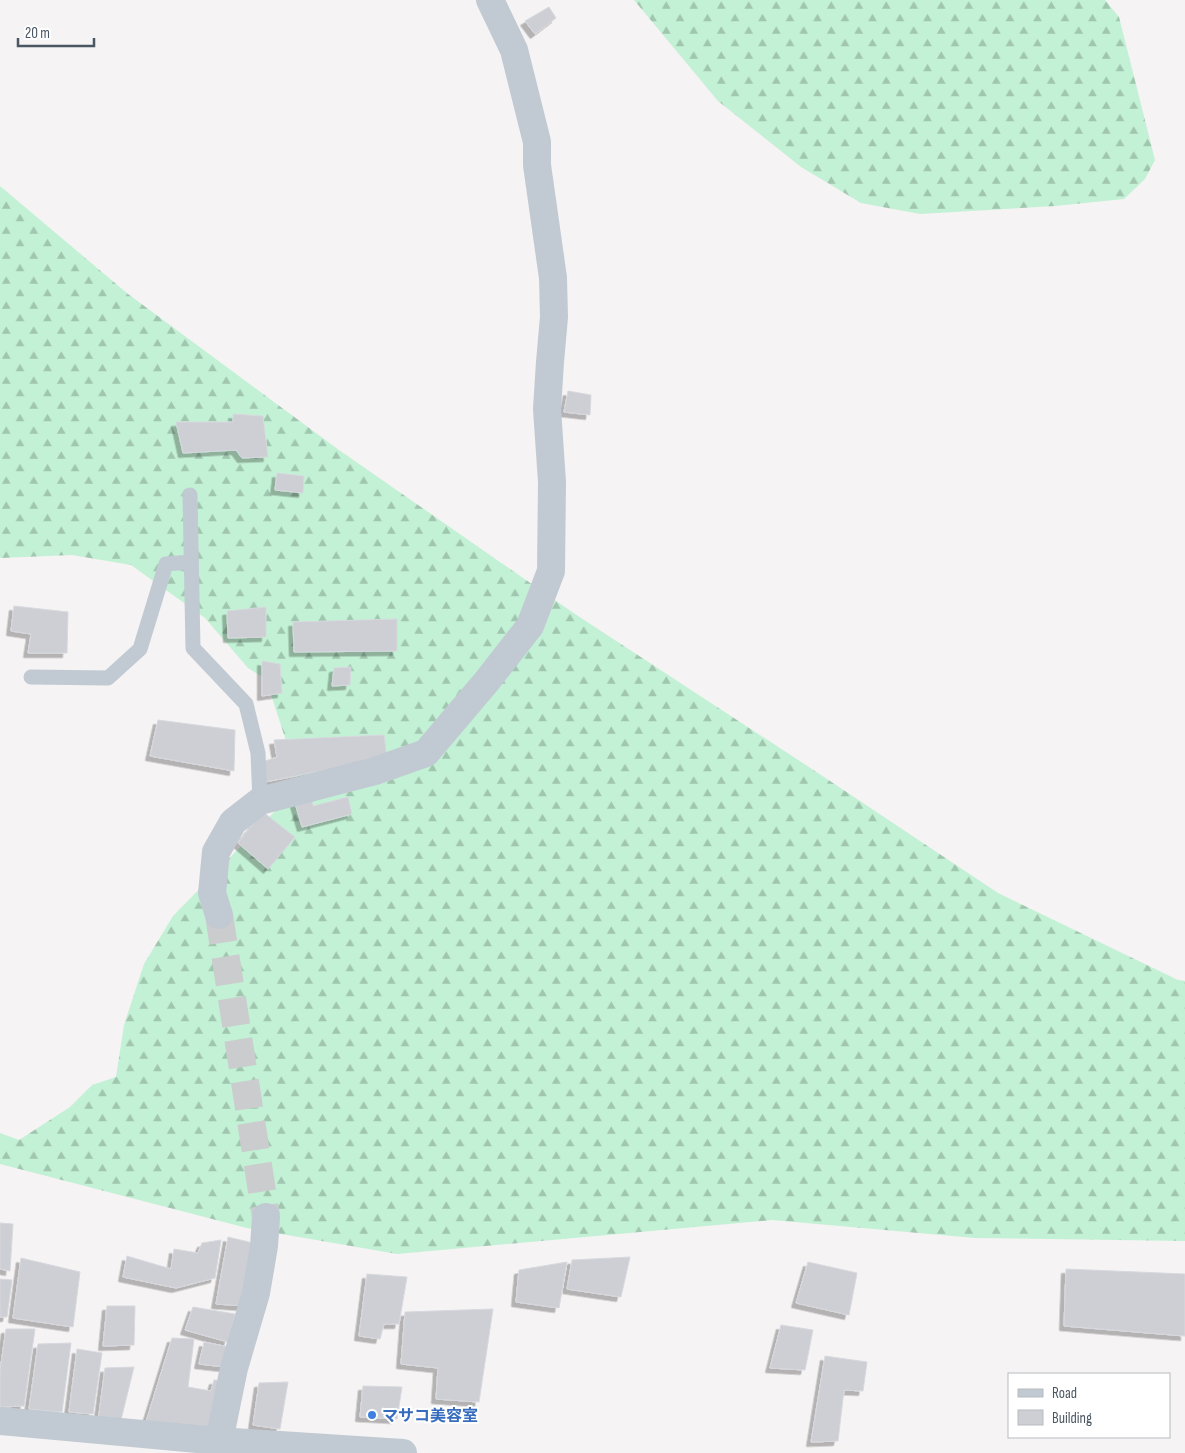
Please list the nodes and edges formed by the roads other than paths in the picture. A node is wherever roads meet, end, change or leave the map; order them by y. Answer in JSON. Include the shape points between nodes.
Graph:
{"nodes":[{"id":1,"x":490,"y":0,"type":"edge"},
{"id":2,"x":190,"y":495,"type":"dead end"},
{"id":3,"x":191,"y":562,"type":"junction"},
{"id":4,"x":32,"y":677,"type":"dead end"},
{"id":5,"x":260,"y":801,"type":"junction"},
{"id":6,"x":219,"y":915,"type":"tunnel mouth"},
{"id":7,"x":266,"y":1217,"type":"tunnel mouth"},
{"id":8,"x":0,"y":1421,"type":"edge"},
{"id":9,"x":233,"y":1445,"type":"edge"},
{"id":10,"x":403,"y":1453,"type":"edge"}],
"edges":[{"from":1,"to":5,"type":"street","via":[[514,50],[536,142],[553,278],[554,318],[548,410],[552,482],[551,571],[530,626],[426,753],[375,771]]},
{"from":2,"to":3,"type":"lane"},
{"from":3,"to":4,"type":"lane","via":[[166,564],[140,649],[108,678]]},
{"from":3,"to":5,"type":"lane","via":[[192,648],[246,704],[258,753]]},
{"from":5,"to":6,"type":"street","via":[[233,822],[216,852],[212,893]]},
{"from":7,"to":9,"type":"street","via":[[256,1293],[234,1368]]},
{"from":8,"to":9,"type":"street"},
{"from":9,"to":10,"type":"street"}]}
